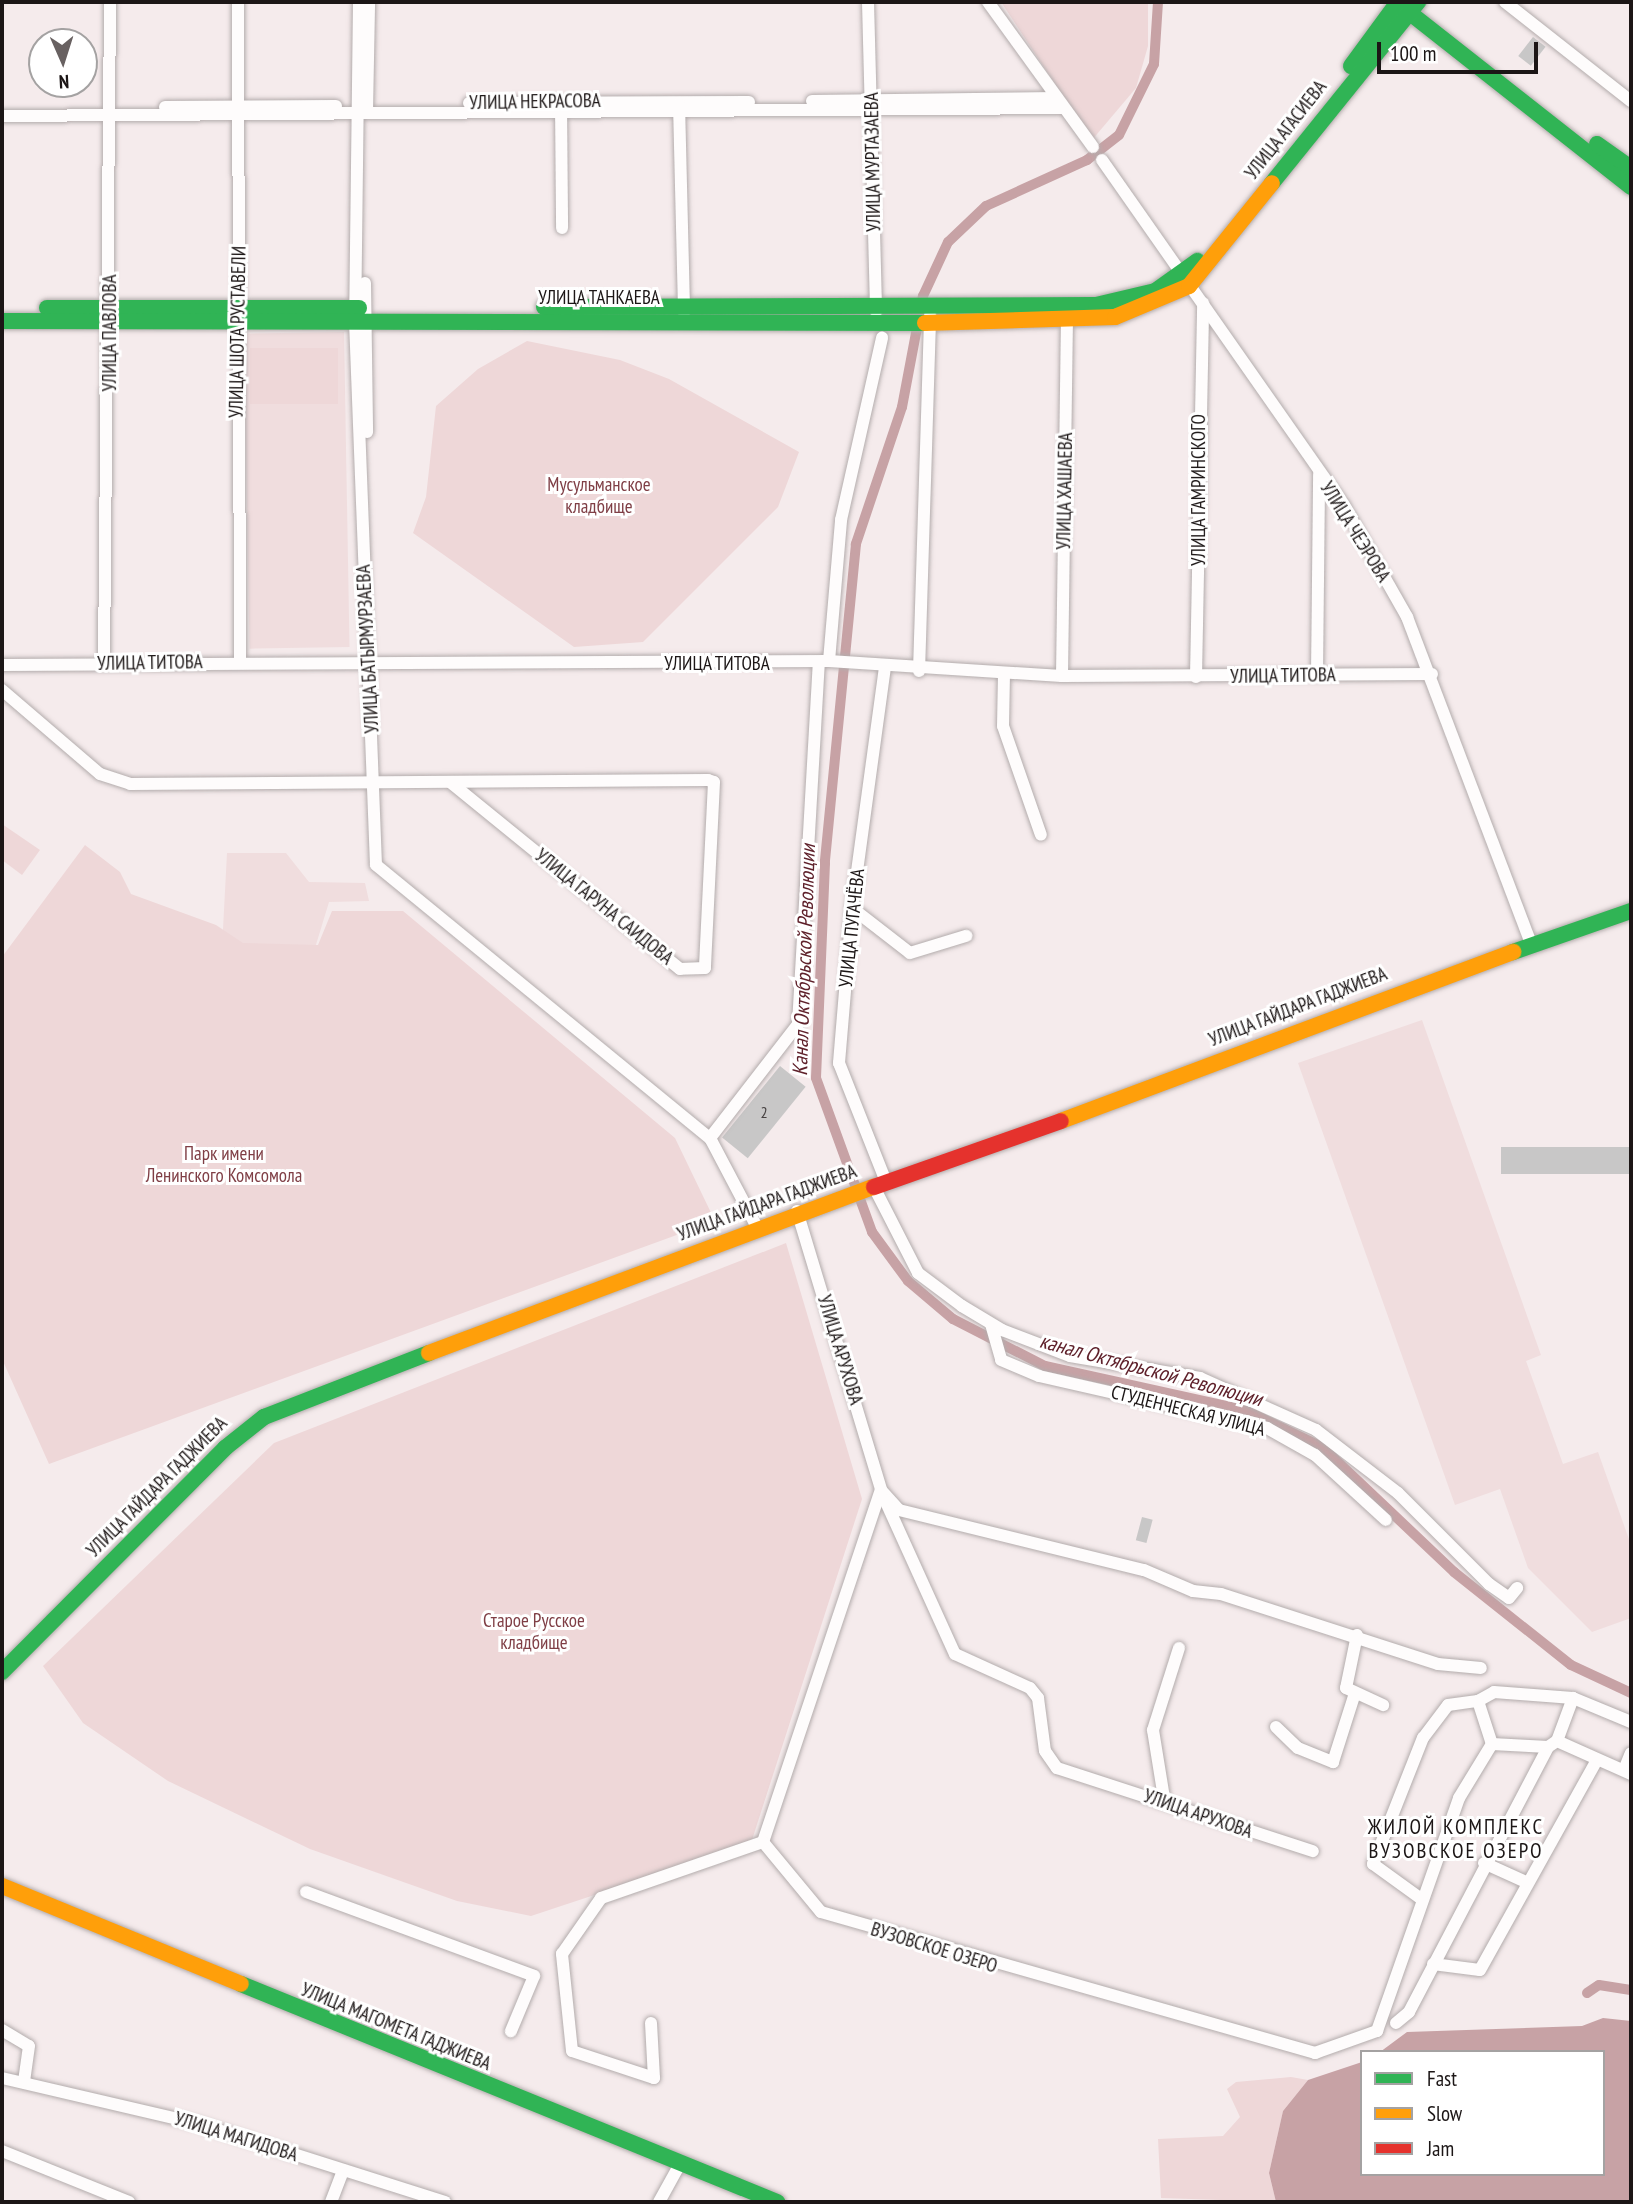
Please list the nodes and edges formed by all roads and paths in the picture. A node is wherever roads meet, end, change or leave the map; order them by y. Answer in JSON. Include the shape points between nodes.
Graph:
{"nodes":[{"id":1,"x":110,"y":2,"type":"edge"},
{"id":2,"x":238,"y":2,"type":"edge"},
{"id":3,"x":359,"y":2,"type":"edge"},
{"id":4,"x":369,"y":2,"type":"edge"},
{"id":5,"x":868,"y":2,"type":"edge"},
{"id":6,"x":988,"y":2,"type":"edge"},
{"id":7,"x":1505,"y":2,"type":"edge"},
{"id":8,"x":1407,"y":4,"type":"edge"},
{"id":9,"x":1631,"y":101,"type":"edge"},
{"id":10,"x":1060,"y":103,"type":"junction"},
{"id":11,"x":874,"y":104,"type":"junction"},
{"id":12,"x":679,"y":105,"type":"junction"},
{"id":13,"x":562,"y":106,"type":"junction"},
{"id":14,"x":2,"y":109,"type":"edge"},
{"id":15,"x":363,"y":109,"type":"junction"},
{"id":16,"x":111,"y":111,"type":"junction"},
{"id":17,"x":239,"y":111,"type":"junction"},
{"id":18,"x":2,"y":116,"type":"edge"},
{"id":19,"x":1093,"y":147,"type":"dead end"},
{"id":20,"x":1102,"y":160,"type":"dead end"},
{"id":21,"x":1631,"y":168,"type":"edge"},
{"id":22,"x":1631,"y":187,"type":"edge"},
{"id":23,"x":562,"y":228,"type":"dead end"},
{"id":24,"x":1185,"y":281,"type":"junction"},
{"id":25,"x":1203,"y":303,"type":"junction"},
{"id":26,"x":2,"y":309,"type":"edge"},
{"id":27,"x":684,"y":313,"type":"junction"},
{"id":28,"x":110,"y":314,"type":"junction"},
{"id":29,"x":362,"y":314,"type":"junction"},
{"id":30,"x":1067,"y":315,"type":"junction"},
{"id":31,"x":237,"y":316,"type":"junction"},
{"id":32,"x":929,"y":318,"type":"junction"},
{"id":33,"x":2,"y":320,"type":"edge"},
{"id":34,"x":878,"y":323,"type":"junction"},
{"id":35,"x":1319,"y":474,"type":"junction"},
{"id":36,"x":240,"y":663,"type":"junction"},
{"id":37,"x":369,"y":663,"type":"junction"},
{"id":38,"x":824,"y":663,"type":"junction"},
{"id":39,"x":104,"y":664,"type":"junction"},
{"id":40,"x":2,"y":665,"type":"edge"},
{"id":41,"x":885,"y":667,"type":"junction"},
{"id":42,"x":919,"y":671,"type":"junction"},
{"id":43,"x":1004,"y":674,"type":"junction"},
{"id":44,"x":1432,"y":674,"type":"junction"},
{"id":45,"x":1317,"y":675,"type":"junction"},
{"id":46,"x":1062,"y":676,"type":"junction"},
{"id":47,"x":1196,"y":677,"type":"junction"},
{"id":48,"x":2,"y":690,"type":"edge"},
{"id":49,"x":375,"y":783,"type":"junction"},
{"id":50,"x":451,"y":783,"type":"junction"},
{"id":51,"x":1041,"y":835,"type":"dead end"},
{"id":52,"x":852,"y":908,"type":"junction"},
{"id":53,"x":1631,"y":910,"type":"edge"},
{"id":54,"x":966,"y":936,"type":"dead end"},
{"id":55,"x":1531,"y":943,"type":"junction"},
{"id":56,"x":710,"y":1138,"type":"junction"},
{"id":57,"x":880,"y":1183,"type":"junction"},
{"id":58,"x":798,"y":1212,"type":"junction"},
{"id":59,"x":756,"y":1225,"type":"junction"},
{"id":60,"x":991,"y":1324,"type":"junction"},
{"id":61,"x":881,"y":1490,"type":"junction"},
{"id":62,"x":1386,"y":1520,"type":"dead end"},
{"id":63,"x":1517,"y":1588,"type":"dead end"},
{"id":64,"x":1357,"y":1635,"type":"junction"},
{"id":65,"x":1179,"y":1648,"type":"dead end"},
{"id":66,"x":1481,"y":1668,"type":"dead end"},
{"id":67,"x":2,"y":1670,"type":"edge"},
{"id":68,"x":1354,"y":1696,"type":"junction"},
{"id":69,"x":1573,"y":1698,"type":"junction"},
{"id":70,"x":1478,"y":1701,"type":"junction"},
{"id":71,"x":1383,"y":1706,"type":"dead end"},
{"id":72,"x":1631,"y":1721,"type":"edge"},
{"id":73,"x":1276,"y":1727,"type":"dead end"},
{"id":74,"x":1492,"y":1744,"type":"junction"},
{"id":75,"x":1553,"y":1744,"type":"junction"},
{"id":76,"x":1631,"y":1752,"type":"edge"},
{"id":77,"x":1597,"y":1759,"type":"junction"},
{"id":78,"x":1627,"y":1772,"type":"edge"},
{"id":79,"x":1164,"y":1798,"type":"junction"},
{"id":80,"x":763,"y":1842,"type":"junction"},
{"id":81,"x":1312,"y":1851,"type":"dead end"},
{"id":82,"x":1484,"y":1863,"type":"junction"},
{"id":83,"x":1526,"y":1882,"type":"junction"},
{"id":84,"x":2,"y":1888,"type":"edge"},
{"id":85,"x":306,"y":1892,"type":"dead end"},
{"id":86,"x":1420,"y":1898,"type":"junction"},
{"id":87,"x":1433,"y":1964,"type":"junction"},
{"id":88,"x":651,"y":2023,"type":"dead end"},
{"id":89,"x":1396,"y":2023,"type":"dead end"},
{"id":90,"x":2,"y":2029,"type":"edge"},
{"id":91,"x":511,"y":2031,"type":"dead end"},
{"id":92,"x":2,"y":2078,"type":"edge"},
{"id":93,"x":24,"y":2083,"type":"junction"},
{"id":94,"x":2,"y":2151,"type":"edge"},
{"id":95,"x":679,"y":2166,"type":"junction"},
{"id":96,"x":343,"y":2170,"type":"junction"},
{"id":97,"x":129,"y":2202,"type":"edge"},
{"id":98,"x":331,"y":2202,"type":"edge"},
{"id":99,"x":445,"y":2202,"type":"edge"},
{"id":100,"x":659,"y":2202,"type":"edge"},
{"id":101,"x":769,"y":2202,"type":"edge"},
{"id":102,"x":777,"y":2202,"type":"edge"}],
"edges":[{"from":1,"to":16,"type":"street","name":"УЛИЦА ПАВЛОВА"},
{"from":2,"to":17,"type":"street","name":"УЛИЦА ШОТА РУСТАВЕЛИ"},
{"from":3,"to":15,"type":"street","name":"УЛИЦА БАТЫРМУРЗАЕВА"},
{"from":4,"to":15,"type":"street","name":"УЛИЦА БАТЫРМУРЗАЕВА"},
{"from":5,"to":11,"type":"street","name":"УЛИЦА МУРТАЗАЕВА"},
{"from":6,"to":10,"type":"street"},
{"from":7,"to":9,"type":"street"},
{"from":8,"to":21,"type":"main road"},
{"from":8,"to":22,"type":"main road"},
{"from":8,"to":24,"type":"main road","name":"УЛИЦА АГАСИЕВА"},
{"from":10,"to":11,"type":"street","name":"УЛИЦА НЕКРАСОВА"},
{"from":10,"to":19,"type":"street"},
{"from":11,"to":12,"type":"street","name":"УЛИЦА НЕКРАСОВА"},
{"from":11,"to":34,"type":"street","name":"УЛИЦА МУРТАЗАЕВА"},
{"from":12,"to":13,"type":"street","name":"УЛИЦА НЕКРАСОВА"},
{"from":12,"to":27,"type":"street"},
{"from":13,"to":15,"type":"street","name":"УЛИЦА НЕКРАСОВА"},
{"from":13,"to":23,"type":"street"},
{"from":14,"to":16,"type":"street","name":"УЛИЦА НЕКРАСОВА"},
{"from":15,"to":17,"type":"street","name":"УЛИЦА НЕКРАСОВА"},
{"from":15,"to":29,"type":"street","name":"УЛИЦА БАТЫРМУРЗАЕВА"},
{"from":16,"to":17,"type":"street","name":"УЛИЦА НЕКРАСОВА"},
{"from":16,"to":18,"type":"street","name":"УЛИЦА НЕКРАСОВА"},
{"from":16,"to":28,"type":"street","name":"УЛИЦА ПАВЛОВА"},
{"from":17,"to":31,"type":"street","name":"УЛИЦА ШОТА РУСТАВЕЛИ"},
{"from":20,"to":24,"type":"street","name":"УЛИЦА ЧЕЭРОВА"},
{"from":24,"to":25,"type":"street","name":"УЛИЦА ЧЕЭРОВА"},
{"from":24,"to":30,"type":"main road","name":"УЛИЦА ТАНКАЕВА"},
{"from":25,"to":35,"type":"street","name":"УЛИЦА ЧЕЭРОВА"},
{"from":25,"to":47,"type":"street","name":"УЛИЦА ГАМРИНСКОГО"},
{"from":26,"to":28,"type":"main road","name":"УЛИЦА ТАНКАЕВА"},
{"from":27,"to":29,"type":"main road","name":"УЛИЦА ТАНКАЕВА"},
{"from":27,"to":34,"type":"main road","name":"УЛИЦА ТАНКАЕВА"},
{"from":28,"to":31,"type":"main road","name":"УЛИЦА ТАНКАЕВА"},
{"from":28,"to":33,"type":"main road","name":"УЛИЦА ТАНКАЕВА"},
{"from":28,"to":39,"type":"street","name":"УЛИЦА ПАВЛОВА"},
{"from":29,"to":31,"type":"main road","name":"УЛИЦА ТАНКАЕВА"},
{"from":29,"to":37,"type":"street","name":"УЛИЦА БАТЫРМУРЗАЕВА"},
{"from":30,"to":32,"type":"main road","name":"УЛИЦА ТАНКАЕВА"},
{"from":30,"to":46,"type":"street","name":"УЛИЦА ХАШАЕВА"},
{"from":31,"to":36,"type":"street","name":"УЛИЦА ШОТА РУСТАВЕЛИ"},
{"from":32,"to":34,"type":"main road","name":"УЛИЦА ТАНКАЕВА","via":[[910,316]]},
{"from":32,"to":42,"type":"street"},
{"from":34,"to":38,"type":"street","name":"УЛИЦА МУРТАЗАЕВА","via":[[841,520]]},
{"from":35,"to":44,"type":"street","name":"УЛИЦА ЧЕЭРОВА","via":[[1408,617]]},
{"from":35,"to":45,"type":"street"},
{"from":36,"to":37,"type":"street","name":"УЛИЦА ТИТОВА"},
{"from":36,"to":39,"type":"street","name":"УЛИЦА ТИТОВА"},
{"from":37,"to":38,"type":"street","name":"УЛИЦА ТИТОВА"},
{"from":37,"to":49,"type":"street","name":"УЛИЦА БАТЫРМУРЗАЕВА"},
{"from":38,"to":41,"type":"street","name":"УЛИЦА ТИТОВА"},
{"from":38,"to":56,"type":"street","name":"УЛИЦА МУРТАЗАЕВА","via":[[798,1024]]},
{"from":39,"to":40,"type":"street","name":"УЛИЦА ТИТОВА"},
{"from":41,"to":42,"type":"street","name":"УЛИЦА ТИТОВА"},
{"from":41,"to":52,"type":"street","name":"УЛИЦА ПУГАЧЁВА"},
{"from":42,"to":43,"type":"street","name":"УЛИЦА ТИТОВА"},
{"from":43,"to":46,"type":"street","name":"УЛИЦА ТИТОВА"},
{"from":43,"to":51,"type":"street","via":[[1003,726]]},
{"from":44,"to":45,"type":"street","name":"УЛИЦА ТИТОВА"},
{"from":44,"to":55,"type":"street","name":"УЛИЦА ЧЕЭРОВА"},
{"from":45,"to":47,"type":"street","name":"УЛИЦА ТИТОВА"},
{"from":46,"to":47,"type":"street","name":"УЛИЦА ТИТОВА"},
{"from":48,"to":49,"type":"street","name":"УЛИЦА ГАРУНА САИДОВА","via":[[115,781]]},
{"from":49,"to":50,"type":"street","name":"УЛИЦА ГАРУНА САИДОВА"},
{"from":49,"to":56,"type":"street","name":"УЛИЦА БАТЫРМУРЗАЕВА","via":[[380,873]]},
{"from":50,"to":50,"type":"street","name":"УЛИЦА ГАРУНА САИДОВА","via":[[714,782],[705,968],[680,968]]},
{"from":52,"to":54,"type":"street","via":[[910,953]]},
{"from":52,"to":57,"type":"street","name":"УЛИЦА ПУГАЧЁВА","via":[[839,1063]]},
{"from":53,"to":55,"type":"main road","name":"УЛИЦА ГАЙДАРА ГАДЖИЕВА"},
{"from":55,"to":57,"type":"main road","name":"УЛИЦА ГАЙДАРА ГАДЖИЕВА"},
{"from":56,"to":59,"type":"street","name":"УЛИЦА БАТЫРМУРЗАЕВА"},
{"from":57,"to":58,"type":"main road","name":"УЛИЦА ГАЙДАРА ГАДЖИЕВА"},
{"from":57,"to":60,"type":"street","name":"УЛИЦА ПУГАЧЁВА","via":[[918,1273]]},
{"from":58,"to":59,"type":"main road","name":"УЛИЦА ГАЙДАРА ГАДЖИЕВА"},
{"from":58,"to":61,"type":"street","name":"УЛИЦА АРУХОВА"},
{"from":59,"to":67,"type":"main road","name":"УЛИЦА ГАЙДАРА ГАДЖИЕВА","via":[[263,1415],[213,1456]]},
{"from":60,"to":62,"type":"street","name":"СТУДЕНЧЕСКАЯ УЛИЦА","via":[[1001,1360],[1039,1376],[1267,1428],[1315,1455]]},
{"from":60,"to":63,"type":"street","name":"УЛИЦА ПУГАЧЁВА","via":[[1070,1356],[1200,1378],[1316,1430],[1398,1493],[1489,1584],[1509,1598]]},
{"from":61,"to":64,"type":"street","via":[[899,1510],[1144,1570],[1193,1591]]},
{"from":61,"to":79,"type":"street","name":"УЛИЦА АРУХОВА","via":[[955,1654],[1030,1688],[1038,1698],[1045,1751],[1057,1768]]},
{"from":61,"to":80,"type":"street"},
{"from":64,"to":66,"type":"street","via":[[1404,1648],[1438,1664]]},
{"from":64,"to":68,"type":"street","via":[[1346,1688]]},
{"from":65,"to":79,"type":"street","via":[[1153,1730]]},
{"from":68,"to":71,"type":"street"},
{"from":68,"to":73,"type":"street","via":[[1333,1762],[1298,1748]]},
{"from":69,"to":70,"type":"street","via":[[1494,1692]]},
{"from":69,"to":72,"type":"street"},
{"from":69,"to":75,"type":"street"},
{"from":70,"to":74,"type":"street"},
{"from":70,"to":86,"type":"street","via":[[1448,1705],[1423,1738],[1373,1864]]},
{"from":74,"to":75,"type":"street"},
{"from":74,"to":86,"type":"street","via":[[1461,1793]]},
{"from":75,"to":77,"type":"street"},
{"from":75,"to":82,"type":"street"},
{"from":76,"to":78,"type":"street"},
{"from":77,"to":78,"type":"street"},
{"from":77,"to":83,"type":"street"},
{"from":79,"to":81,"type":"street","name":"УЛИЦА АРУХОВА"},
{"from":80,"to":86,"type":"street","name":"ВУЗОВСКОЕ ОЗЕРО","via":[[821,1912],[1300,2052],[1377,2031]]},
{"from":80,"to":88,"type":"street","via":[[601,1898],[562,1954],[572,2051],[654,2078]]},
{"from":82,"to":83,"type":"street"},
{"from":82,"to":87,"type":"street"},
{"from":83,"to":87,"type":"street","via":[[1480,1970]]},
{"from":84,"to":95,"type":"main road","name":"УЛИЦА МАГОМЕТА ГАДЖИЕВА"},
{"from":85,"to":91,"type":"street","via":[[534,1976]]},
{"from":87,"to":89,"type":"street"},
{"from":90,"to":93,"type":"street","via":[[29,2046]]},
{"from":92,"to":93,"type":"street","name":"УЛИЦА МАГИДОВА"},
{"from":93,"to":96,"type":"street","name":"УЛИЦА МАГИДОВА","via":[[199,2124]]},
{"from":94,"to":97,"type":"street"},
{"from":95,"to":100,"type":"street"},
{"from":95,"to":101,"type":"main road","name":"УЛИЦА МАГОМЕТА ГАДЖИЕВА"},
{"from":95,"to":102,"type":"main road","name":"УЛИЦА МАГОМЕТА ГАДЖИЕВА"},
{"from":96,"to":98,"type":"street"},
{"from":96,"to":99,"type":"street","name":"УЛИЦА МАГИДОВА"}]}
